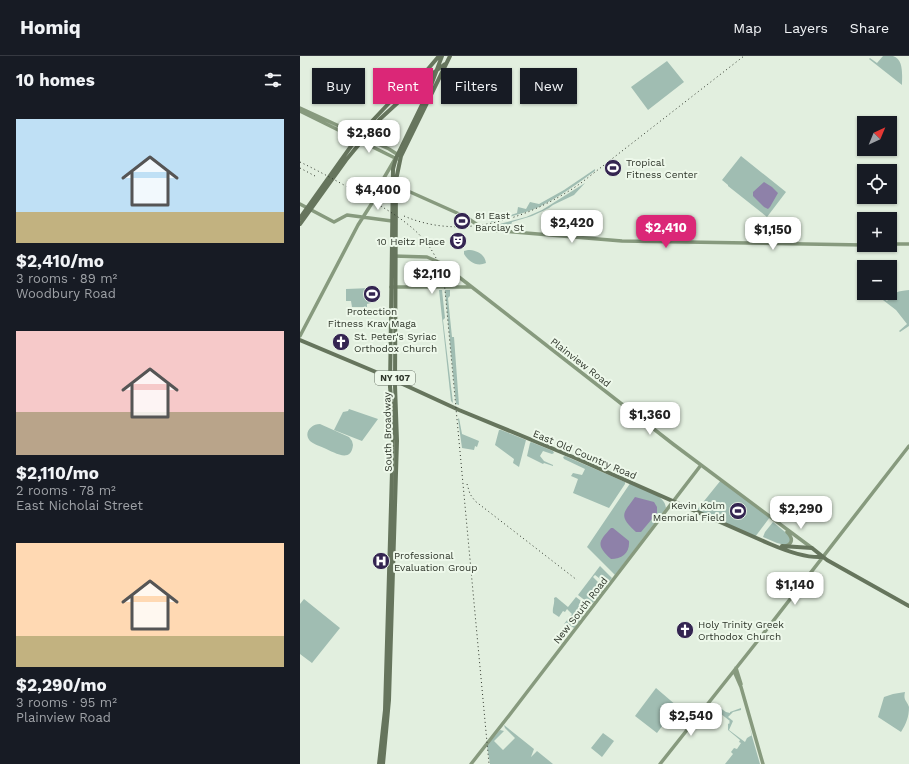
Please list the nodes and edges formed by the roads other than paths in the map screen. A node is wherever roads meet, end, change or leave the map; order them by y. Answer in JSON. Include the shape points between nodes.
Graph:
{"nodes":[{"id":1,"x":440,"y":56,"type":"edge"},
{"id":2,"x":450,"y":56,"type":"edge"},
{"id":3,"x":446,"y":63,"type":"junction"},
{"id":4,"x":436,"y":71,"type":"junction"},
{"id":5,"x":300,"y":109,"type":"edge"},
{"id":6,"x":360,"y":138,"type":"junction"},
{"id":7,"x":398,"y":157,"type":"junction"},
{"id":8,"x":340,"y":160,"type":"junction"},
{"id":9,"x":335,"y":176,"type":"junction"},
{"id":10,"x":325,"y":183,"type":"junction"},
{"id":11,"x":394,"y":187,"type":"junction"},
{"id":12,"x":323,"y":193,"type":"junction"},
{"id":13,"x":300,"y":204,"type":"edge"},
{"id":14,"x":310,"y":209,"type":"junction"},
{"id":15,"x":363,"y":217,"type":"junction"},
{"id":16,"x":300,"y":218,"type":"edge"},
{"id":17,"x":392,"y":221,"type":"junction"},
{"id":18,"x":300,"y":224,"type":"edge"},
{"id":19,"x":897,"y":244,"type":"edge"},
{"id":20,"x":909,"y":244,"type":"edge"},
{"id":21,"x":857,"y":245,"type":"edge"},
{"id":22,"x":394,"y":256,"type":"junction"},
{"id":23,"x":393,"y":287,"type":"junction"},
{"id":24,"x":472,"y":287,"type":"junction"},
{"id":25,"x":300,"y":336,"type":"edge"},
{"id":26,"x":300,"y":340,"type":"edge"},
{"id":27,"x":393,"y":380,"type":"junction"},
{"id":28,"x":909,"y":446,"type":"edge"},
{"id":29,"x":701,"y":466,"type":"junction"},
{"id":30,"x":393,"y":487,"type":"junction"},
{"id":31,"x":663,"y":497,"type":"junction"},
{"id":32,"x":674,"y":501,"type":"junction"},
{"id":33,"x":668,"y":509,"type":"junction"},
{"id":34,"x":779,"y":524,"type":"junction"},
{"id":35,"x":770,"y":544,"type":"junction"},
{"id":36,"x":786,"y":546,"type":"junction"},
{"id":37,"x":812,"y":548,"type":"junction"},
{"id":38,"x":827,"y":551,"type":"junction"},
{"id":39,"x":822,"y":557,"type":"junction"},
{"id":40,"x":831,"y":562,"type":"junction"},
{"id":41,"x":909,"y":606,"type":"edge"},
{"id":42,"x":735,"y":669,"type":"junction"},
{"id":43,"x":379,"y":764,"type":"edge"},
{"id":44,"x":383,"y":764,"type":"edge"},
{"id":45,"x":471,"y":764,"type":"edge"},
{"id":46,"x":660,"y":764,"type":"edge"},
{"id":47,"x":763,"y":764,"type":"edge"}],
"edges":[{"from":1,"to":4,"type":"main road","number":"NY 107"},
{"from":1,"to":6,"type":"main road","via":[[391,101]]},
{"from":2,"to":3,"type":"main road"},
{"from":3,"to":4,"type":"main road"},
{"from":3,"to":7,"type":"main road","number":"NY 107"},
{"from":4,"to":6,"type":"main road","via":[[420,82]]},
{"from":4,"to":7,"type":"main road","number":"NY 107"},
{"from":5,"to":6,"type":"main road"},
{"from":6,"to":7,"type":"main road"},
{"from":6,"to":8,"type":"main road"},
{"from":6,"to":9,"type":"main road"},
{"from":7,"to":11,"type":"main road","name":"South Broadway","number":"NY 107"},
{"from":7,"to":15,"type":"main road"},
{"from":8,"to":9,"type":"main road"},
{"from":8,"to":10,"type":"main road"},
{"from":9,"to":12,"type":"main road"},
{"from":10,"to":12,"type":"main road"},
{"from":10,"to":14,"type":"main road"},
{"from":11,"to":15,"type":"main road","via":[[381,189]]},
{"from":11,"to":17,"type":"main road","name":"South Broadway","number":"NY 107"},
{"from":11,"to":21,"type":"main road","via":[[466,217],[484,229],[622,241]]},
{"from":11,"to":22,"type":"main road","name":"South Broadway","number":"NY 107","via":[[397,218]]},
{"from":12,"to":14,"type":"main road"},
{"from":13,"to":14,"type":"main road"},
{"from":14,"to":15,"type":"main road","via":[[334,222],[347,215]]},
{"from":14,"to":16,"type":"main road"},
{"from":14,"to":18,"type":"main road"},
{"from":15,"to":17,"type":"main road"},
{"from":15,"to":25,"type":"main road"},
{"from":17,"to":22,"type":"main road","name":"South Broadway","number":"NY 107"},
{"from":19,"to":20,"type":"main road"},
{"from":22,"to":23,"type":"main road","name":"South Broadway","number":"NY 107"},
{"from":22,"to":24,"type":"main road","name":"Plainview Road","via":[[432,258]]},
{"from":23,"to":24,"type":"main road"},
{"from":23,"to":27,"type":"main road","name":"South Broadway","number":"NY 107"},
{"from":24,"to":29,"type":"main road","name":"Plainview Road"},
{"from":26,"to":27,"type":"main road","name":"East Old Country Road"},
{"from":27,"to":30,"type":"main road","name":"South Broadway","number":"NY 107"},
{"from":27,"to":31,"type":"main road","name":"East Old Country Road"},
{"from":28,"to":38,"type":"main road"},
{"from":29,"to":32,"type":"main road","name":"New South Road"},
{"from":29,"to":34,"type":"main road","name":"Plainview Road"},
{"from":30,"to":43,"type":"main road","number":"NY 107","via":[[385,717]]},
{"from":30,"to":44,"type":"main road","number":"NY 107","via":[[390,700]]},
{"from":31,"to":32,"type":"main road","name":"East Old Country Road"},
{"from":31,"to":33,"type":"main road","via":[[668,503]]},
{"from":32,"to":33,"type":"main road","name":"New South Road"},
{"from":32,"to":35,"type":"main road","name":"East Old Country Road"},
{"from":33,"to":45,"type":"main road","name":"New South Road"},
{"from":34,"to":36,"type":"main road","via":[[792,537],[791,543]]},
{"from":34,"to":37,"type":"main road","name":"Plainview Road"},
{"from":35,"to":36,"type":"main road","name":"East Old Country Road"},
{"from":35,"to":39,"type":"main road","name":"East Old Country Road"},
{"from":36,"to":37,"type":"main road","name":"East Old Country Road"},
{"from":37,"to":39,"type":"main road"},
{"from":38,"to":39,"type":"main road"},
{"from":38,"to":40,"type":"main road"},
{"from":39,"to":40,"type":"main road"},
{"from":39,"to":42,"type":"main road"},
{"from":40,"to":41,"type":"main road"},
{"from":42,"to":46,"type":"main road"},
{"from":42,"to":47,"type":"main road"}]}
